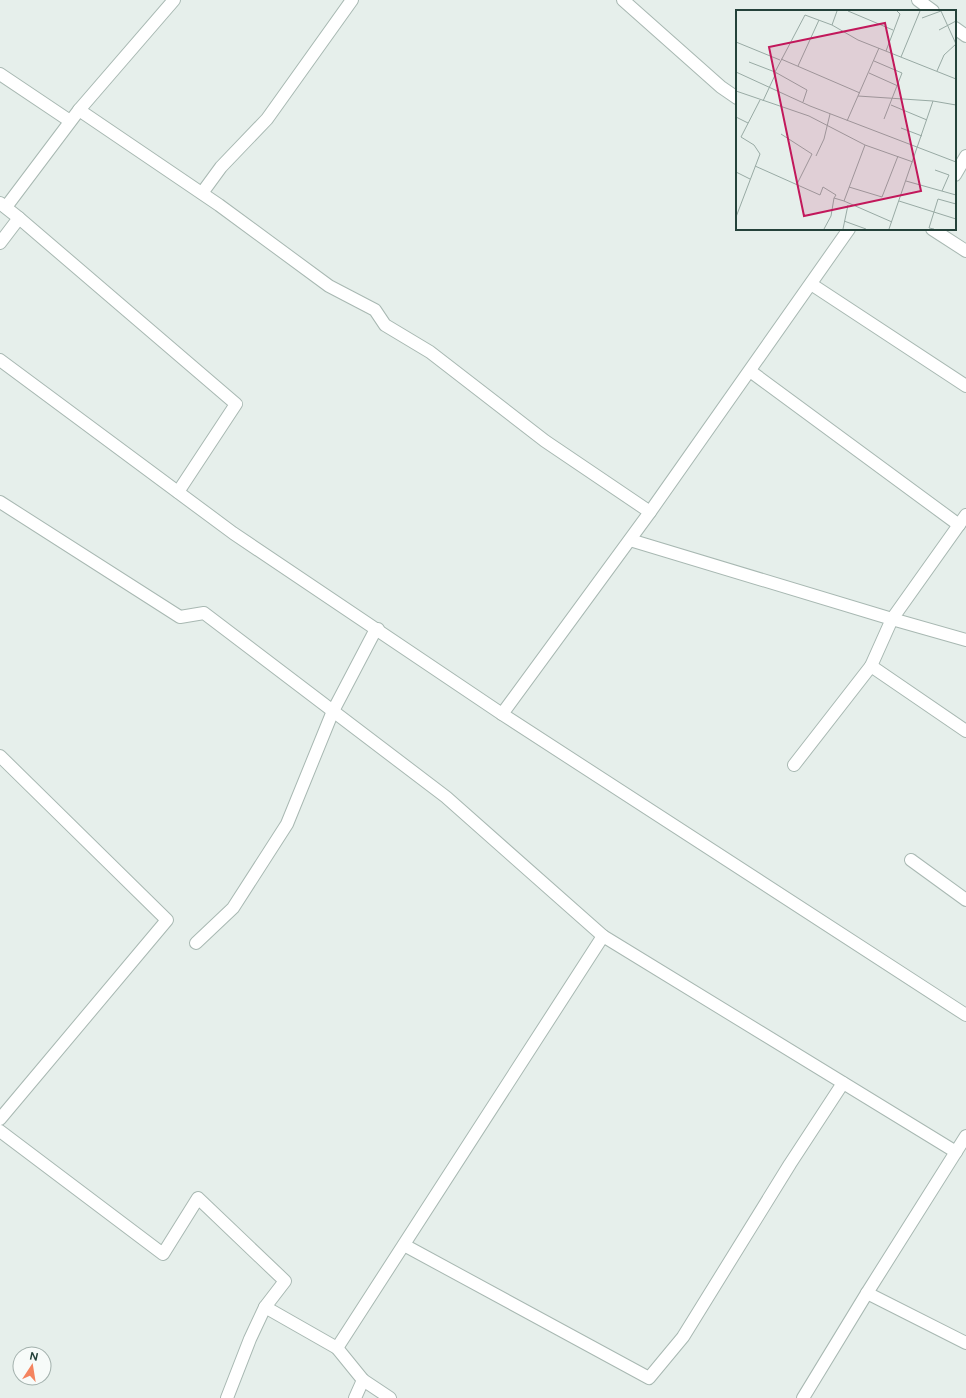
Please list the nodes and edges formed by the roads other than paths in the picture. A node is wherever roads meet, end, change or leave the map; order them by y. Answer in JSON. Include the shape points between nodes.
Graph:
{"nodes":[{"id":1,"x":174,"y":0,"type":"edge"},
{"id":2,"x":352,"y":0,"type":"edge"},
{"id":3,"x":622,"y":0,"type":"edge"},
{"id":4,"x":918,"y":0,"type":"edge"},
{"id":5,"x":932,"y":10,"type":"edge"},
{"id":6,"x":956,"y":29,"type":"edge"},
{"id":7,"x":966,"y":36,"type":"edge"},
{"id":8,"x":0,"y":74,"type":"edge"},
{"id":9,"x":736,"y":97,"type":"edge"},
{"id":10,"x":79,"y":110,"type":"junction"},
{"id":11,"x":70,"y":121,"type":"junction"},
{"id":12,"x":966,"y":156,"type":"edge"},
{"id":13,"x":956,"y":173,"type":"edge"},
{"id":14,"x":202,"y":193,"type":"junction"},
{"id":15,"x":3,"y":205,"type":"edge"},
{"id":16,"x":19,"y":218,"type":"junction"},
{"id":17,"x":848,"y":230,"type":"edge"},
{"id":18,"x":934,"y":230,"type":"edge"},
{"id":19,"x":0,"y":243,"type":"edge"},
{"id":20,"x":966,"y":251,"type":"edge"},
{"id":21,"x":811,"y":284,"type":"junction"},
{"id":22,"x":0,"y":360,"type":"edge"},
{"id":23,"x":750,"y":371,"type":"junction"},
{"id":24,"x":966,"y":386,"type":"edge"},
{"id":25,"x":178,"y":492,"type":"junction"},
{"id":26,"x":0,"y":502,"type":"edge"},
{"id":27,"x":650,"y":512,"type":"junction"},
{"id":28,"x":963,"y":520,"type":"edge"},
{"id":29,"x":630,"y":540,"type":"junction"},
{"id":30,"x":892,"y":619,"type":"junction"},
{"id":31,"x":377,"y":629,"type":"junction"},
{"id":32,"x":966,"y":640,"type":"edge"},
{"id":33,"x":871,"y":666,"type":"junction"},
{"id":34,"x":333,"y":711,"type":"junction"},
{"id":35,"x":502,"y":714,"type":"junction"},
{"id":36,"x":966,"y":731,"type":"edge"},
{"id":37,"x":0,"y":756,"type":"edge"},
{"id":38,"x":794,"y":765,"type":"dead end"},
{"id":39,"x":911,"y":860,"type":"dead end"},
{"id":40,"x":966,"y":900,"type":"edge"},
{"id":41,"x":603,"y":936,"type":"junction"},
{"id":42,"x":196,"y":943,"type":"dead end"},
{"id":43,"x":966,"y":1015,"type":"edge"},
{"id":44,"x":843,"y":1083,"type":"junction"},
{"id":45,"x":0,"y":1119,"type":"edge"},
{"id":46,"x":0,"y":1131,"type":"edge"},
{"id":47,"x":966,"y":1136,"type":"edge"},
{"id":48,"x":956,"y":1152,"type":"junction"},
{"id":49,"x":404,"y":1245,"type":"junction"},
{"id":50,"x":867,"y":1293,"type":"junction"},
{"id":51,"x":265,"y":1307,"type":"junction"},
{"id":52,"x":966,"y":1343,"type":"edge"},
{"id":53,"x":337,"y":1348,"type":"junction"},
{"id":54,"x":363,"y":1380,"type":"junction"},
{"id":55,"x":227,"y":1398,"type":"edge"},
{"id":56,"x":354,"y":1398,"type":"edge"},
{"id":57,"x":390,"y":1398,"type":"edge"},
{"id":58,"x":803,"y":1398,"type":"edge"}],
"edges":[{"from":1,"to":10,"type":"street"},
{"from":2,"to":14,"type":"street","via":[[267,119],[221,167]]},
{"from":3,"to":9,"type":"street","via":[[721,88]]},
{"from":4,"to":5,"type":"street"},
{"from":6,"to":7,"type":"street"},
{"from":8,"to":11,"type":"street"},
{"from":10,"to":11,"type":"street"},
{"from":10,"to":14,"type":"street"},
{"from":11,"to":15,"type":"street"},
{"from":12,"to":13,"type":"street"},
{"from":14,"to":27,"type":"street","via":[[329,286],[375,310],[385,325],[430,352],[545,441]]},
{"from":15,"to":16,"type":"street"},
{"from":16,"to":19,"type":"street"},
{"from":16,"to":25,"type":"street","via":[[236,404]]},
{"from":17,"to":21,"type":"street"},
{"from":18,"to":20,"type":"street"},
{"from":21,"to":23,"type":"street"},
{"from":21,"to":24,"type":"street"},
{"from":22,"to":25,"type":"street"},
{"from":23,"to":27,"type":"street"},
{"from":23,"to":28,"type":"street"},
{"from":25,"to":31,"type":"street","via":[[233,533]]},
{"from":26,"to":34,"type":"street","via":[[180,617],[204,613]]},
{"from":27,"to":29,"type":"street"},
{"from":28,"to":30,"type":"street"},
{"from":29,"to":30,"type":"street"},
{"from":29,"to":35,"type":"street"},
{"from":30,"to":32,"type":"street"},
{"from":30,"to":33,"type":"street"},
{"from":31,"to":34,"type":"street"},
{"from":31,"to":35,"type":"street"},
{"from":33,"to":36,"type":"street"},
{"from":33,"to":38,"type":"street"},
{"from":34,"to":41,"type":"street","via":[[446,797]]},
{"from":34,"to":42,"type":"street","via":[[288,824],[233,908]]},
{"from":35,"to":43,"type":"street"},
{"from":37,"to":45,"type":"street","via":[[167,920]]},
{"from":39,"to":40,"type":"street"},
{"from":41,"to":44,"type":"street"},
{"from":41,"to":49,"type":"street"},
{"from":44,"to":48,"type":"street"},
{"from":44,"to":49,"type":"street","via":[[683,1337],[649,1378]]},
{"from":46,"to":51,"type":"street","via":[[163,1254],[198,1198],[285,1281]]},
{"from":47,"to":48,"type":"street"},
{"from":48,"to":50,"type":"street"},
{"from":49,"to":53,"type":"street"},
{"from":50,"to":52,"type":"street"},
{"from":50,"to":58,"type":"street"},
{"from":51,"to":53,"type":"street"},
{"from":51,"to":55,"type":"street"},
{"from":53,"to":54,"type":"street"},
{"from":54,"to":56,"type":"street"},
{"from":54,"to":57,"type":"street"}]}
